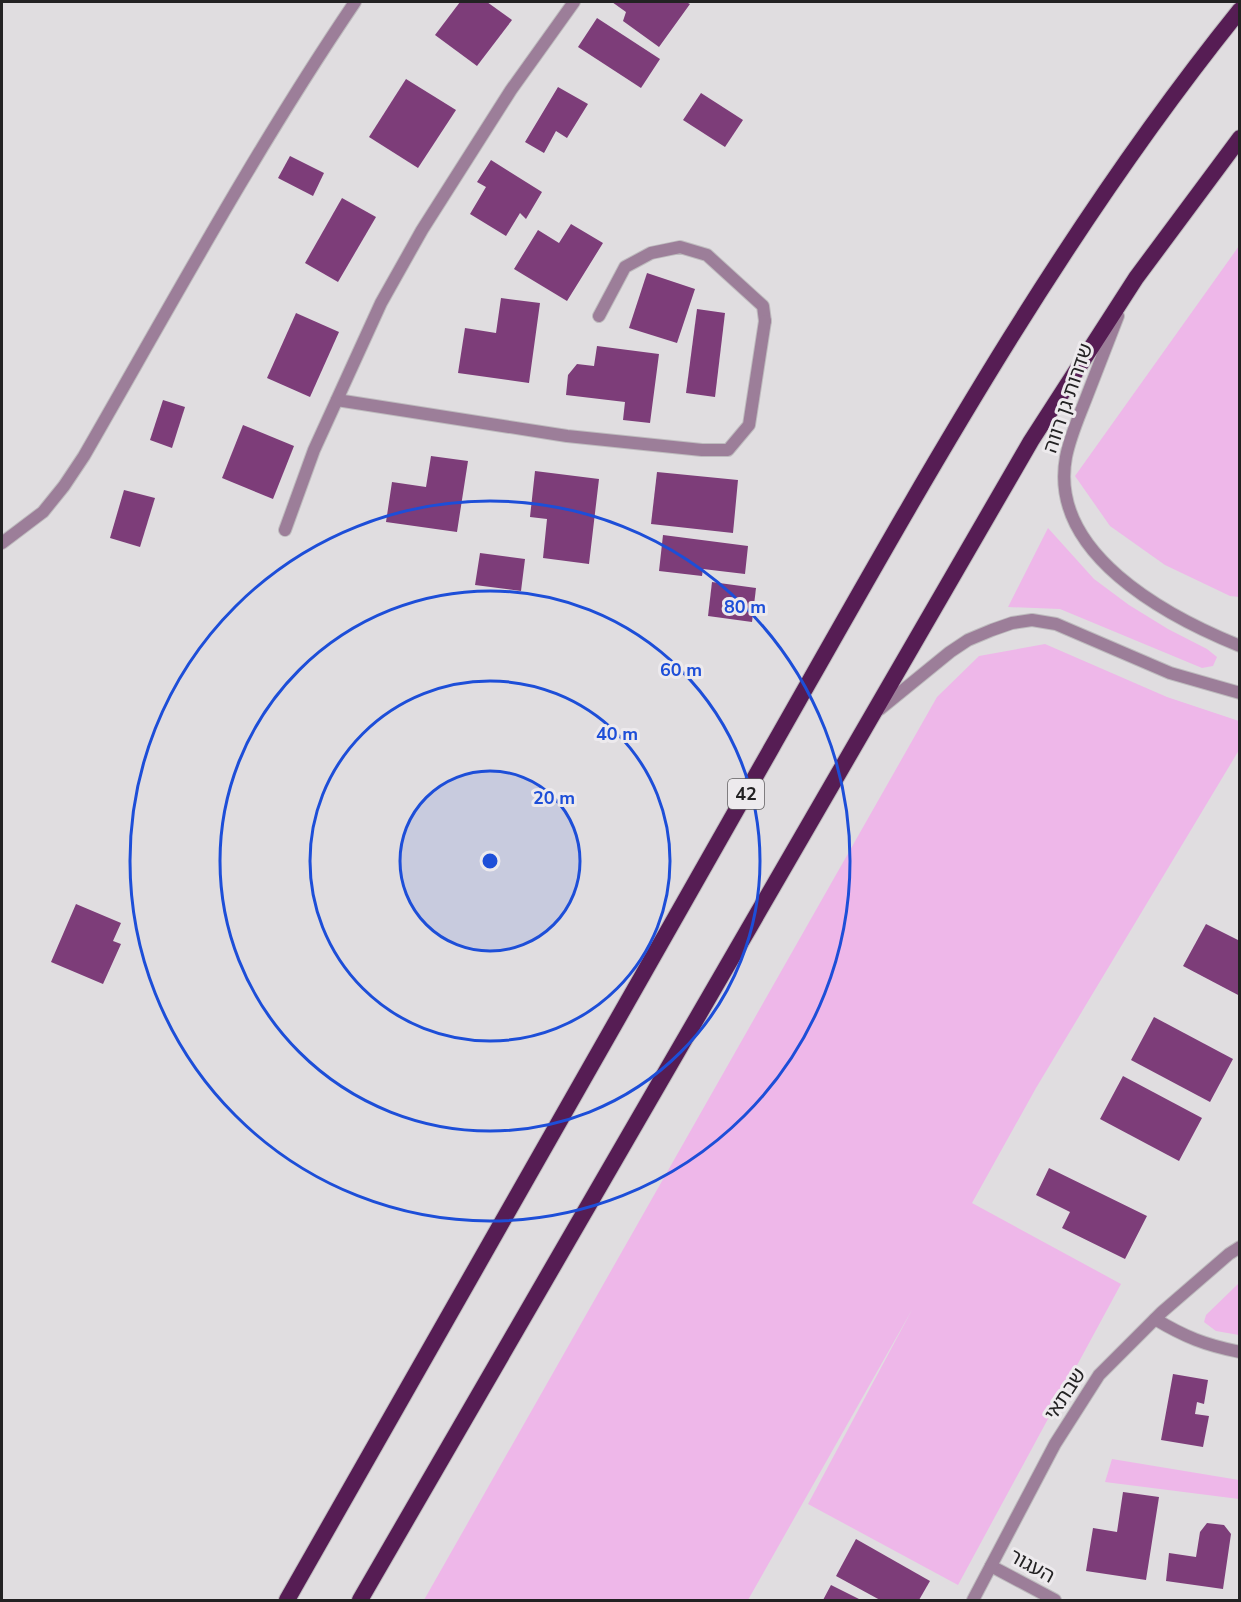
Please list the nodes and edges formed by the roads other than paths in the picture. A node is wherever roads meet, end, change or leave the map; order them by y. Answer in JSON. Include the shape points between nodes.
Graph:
{"nodes":[{"id":1,"x":355,"y":2,"type":"edge"},
{"id":2,"x":574,"y":2,"type":"edge"},
{"id":3,"x":1239,"y":10,"type":"edge"},
{"id":4,"x":1239,"y":138,"type":"edge"},
{"id":5,"x":1126,"y":293,"type":"junction"},
{"id":6,"x":599,"y":316,"type":"dead end"},
{"id":7,"x":337,"y":400,"type":"junction"},
{"id":8,"x":285,"y":530,"type":"dead end"},
{"id":9,"x":2,"y":543,"type":"edge"},
{"id":10,"x":1239,"y":646,"type":"edge"},
{"id":11,"x":1239,"y":693,"type":"edge"},
{"id":12,"x":872,"y":715,"type":"junction"},
{"id":13,"x":1239,"y":1247,"type":"edge"},
{"id":14,"x":1155,"y":1319,"type":"junction"},
{"id":15,"x":1239,"y":1352,"type":"edge"},
{"id":16,"x":992,"y":1566,"type":"junction"},
{"id":17,"x":287,"y":1600,"type":"edge"},
{"id":18,"x":360,"y":1600,"type":"edge"},
{"id":19,"x":973,"y":1600,"type":"edge"},
{"id":20,"x":1054,"y":1600,"type":"edge"}],
"edges":[{"from":1,"to":9,"type":"street","via":[[246,174],[84,456],[43,512]]},
{"from":2,"to":7,"type":"street","via":[[511,90],[422,230],[381,303]]},
{"from":3,"to":17,"type":"highway","number":"42","via":[[1192,69],[1041,286],[900,522]]},
{"from":4,"to":5,"type":"highway"},
{"from":5,"to":10,"type":"street","name":"שדרות גן רווה","via":[[1066,456],[1065,492],[1071,513],[1094,552],[1135,589],[1200,629]]},
{"from":5,"to":12,"type":"highway","via":[[1031,441]]},
{"from":6,"to":7,"type":"street","via":[[625,267],[651,253],[680,247],[707,255],[763,306],[765,321],[749,425],[728,450],[567,436]]},
{"from":7,"to":8,"type":"street"},
{"from":11,"to":12,"type":"street","via":[[1170,673],[1056,624],[1032,621],[1012,623],[968,640]]},
{"from":12,"to":18,"type":"highway"},
{"from":13,"to":14,"type":"street","name":"שבתאי"},
{"from":14,"to":15,"type":"street","via":[[1208,1346]]},
{"from":14,"to":16,"type":"street","name":"שבתאי","via":[[1099,1375],[1055,1444]]},
{"from":16,"to":19,"type":"street","name":"שבתאי"},
{"from":16,"to":20,"type":"street","name":"העגור"}]}
